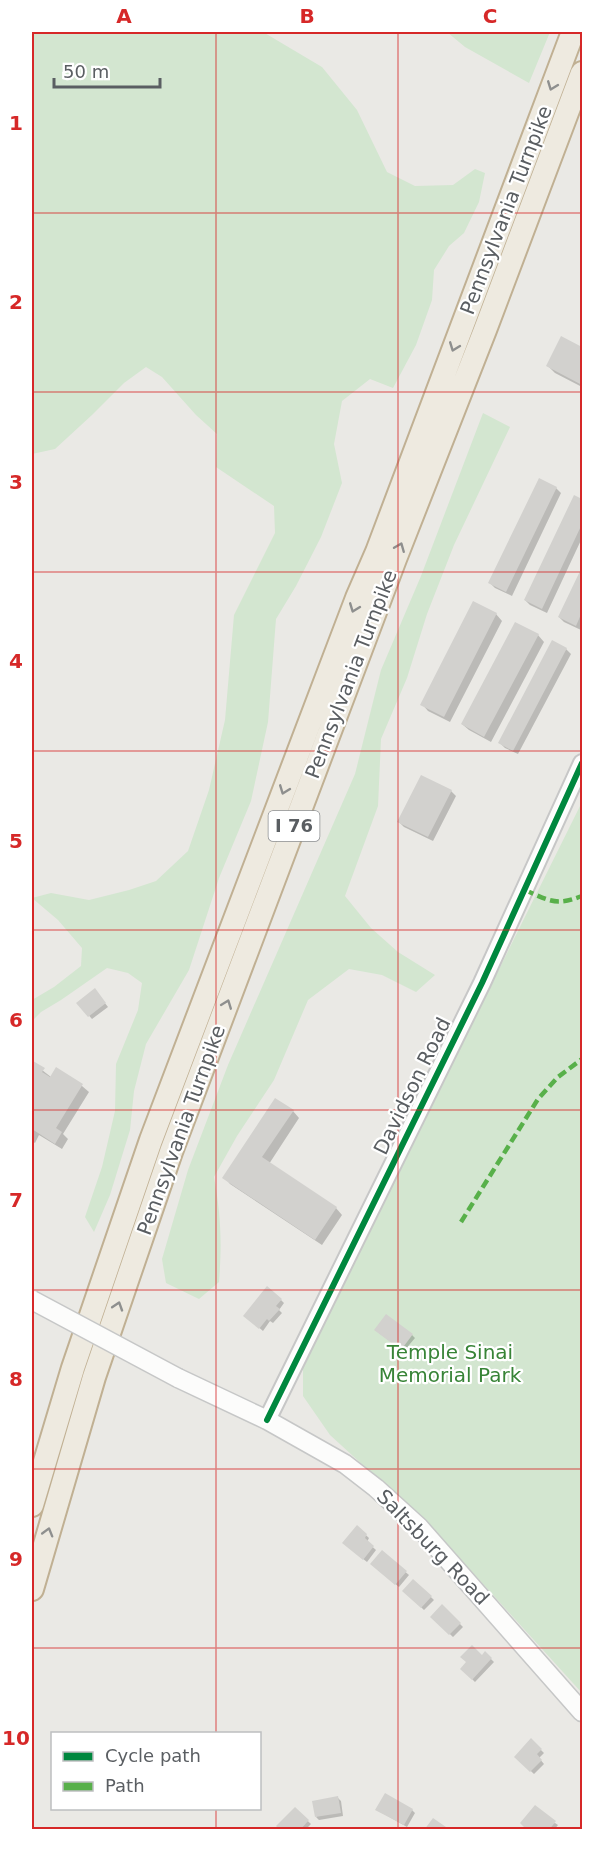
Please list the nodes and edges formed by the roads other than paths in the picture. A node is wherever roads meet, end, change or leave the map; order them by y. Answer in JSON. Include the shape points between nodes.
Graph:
{"nodes":[{"id":1,"x":573,"y":32,"type":"edge"},
{"id":2,"x":582,"y":72,"type":"edge"},
{"id":3,"x":582,"y":763,"type":"edge"},
{"id":4,"x":32,"y":1300,"type":"edge"},
{"id":5,"x":267,"y":1420,"type":"junction"},
{"id":6,"x":32,"y":1505,"type":"edge"},
{"id":7,"x":32,"y":1588,"type":"edge"},
{"id":8,"x":582,"y":1712,"type":"edge"}],
"edges":[{"from":1,"to":6,"type":"highway","name":"Pennsylvania Turnpike","number":"I 76","one_way":true,"via":[[151,1140],[73,1368]]},
{"from":7,"to":2,"type":"highway","name":"Pennsylvania Turnpike","number":"I 76","one_way":true,"via":[[94,1377],[171,1152]]},
{"from":3,"to":5,"type":"street","name":"Davidson Road","via":[[482,983]]},
{"from":4,"to":5,"type":"main road","name":"Saltsburg Road","bridge":true,"via":[[178,1378]]},
{"from":5,"to":8,"type":"main road","name":"Saltsburg Road","via":[[345,1464],[402,1511]]}]}
